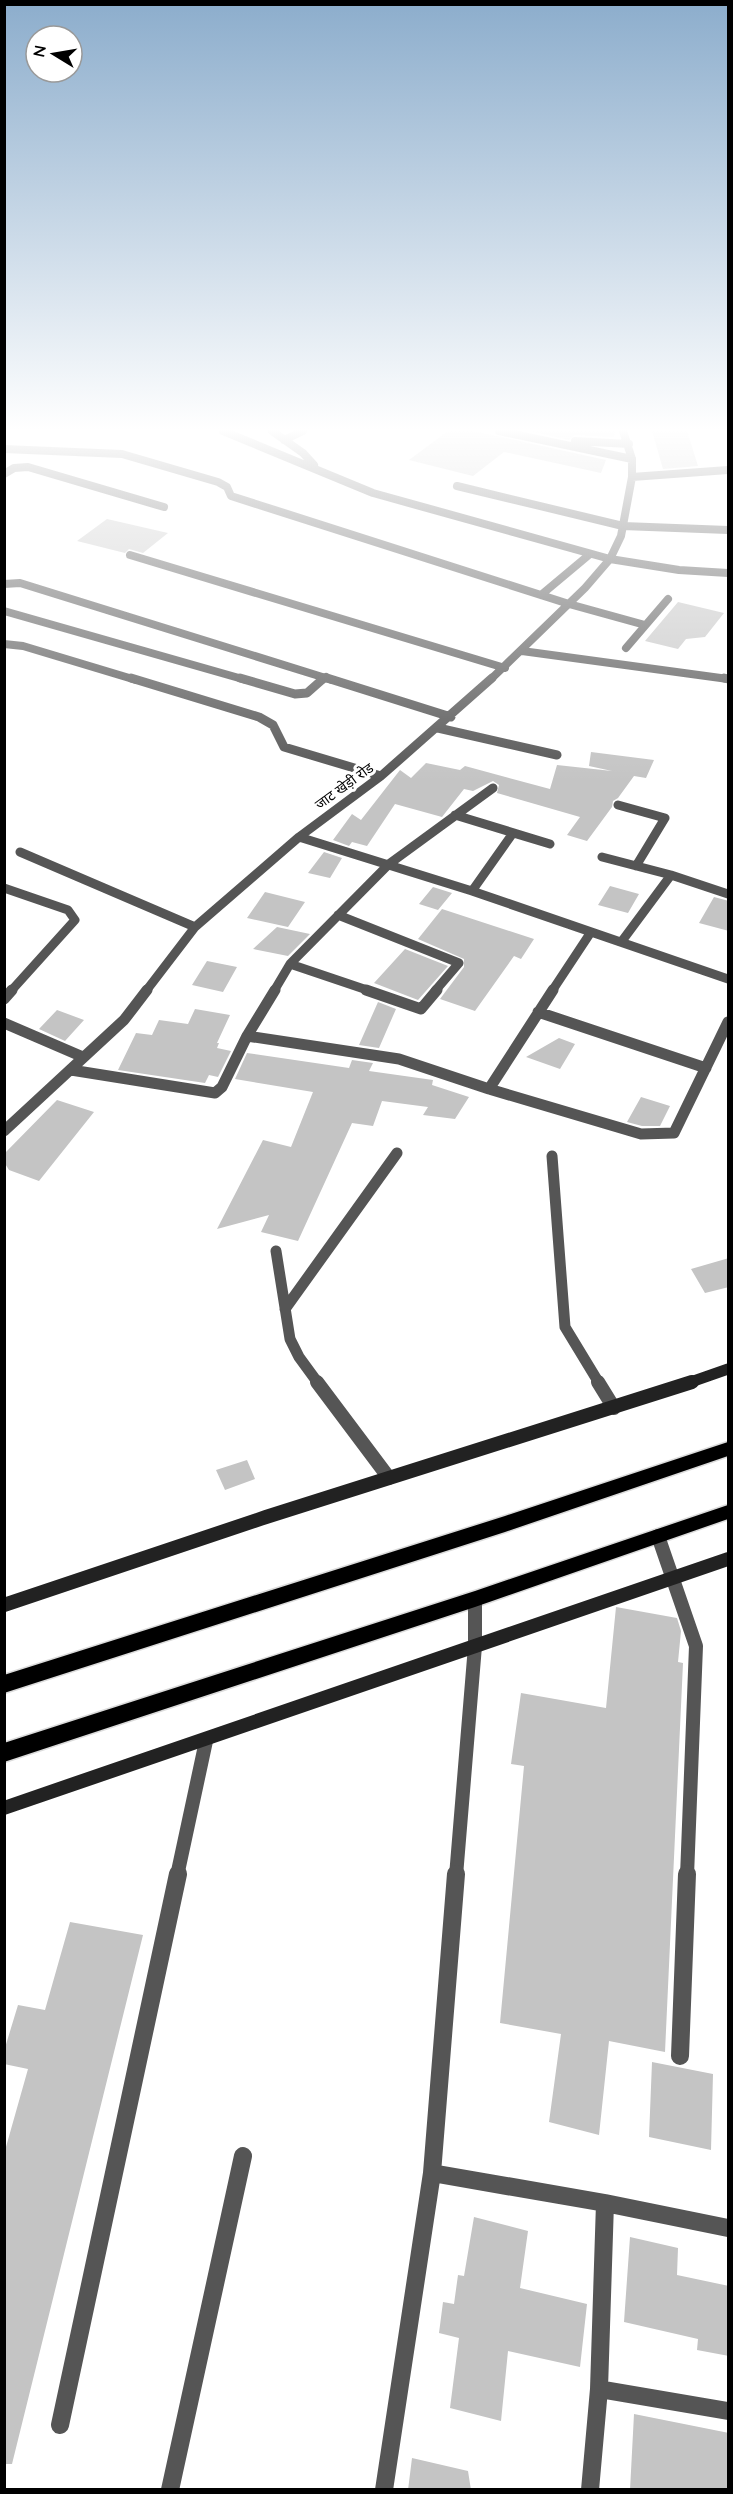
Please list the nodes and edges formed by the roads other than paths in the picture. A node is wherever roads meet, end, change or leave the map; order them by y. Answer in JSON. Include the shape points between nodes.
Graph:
{"nodes":[{"id":1,"x":392,"y":547,"type":"edge"},
{"id":2,"x":566,"y":547,"type":"edge"},
{"id":3,"x":616,"y":547,"type":"edge"},
{"id":4,"x":590,"y":554,"type":"junction"},
{"id":5,"x":130,"y":555,"type":"dead end"},
{"id":6,"x":610,"y":559,"type":"junction"},
{"id":7,"x":729,"y":573,"type":"edge"},
{"id":8,"x":4,"y":584,"type":"edge"},
{"id":9,"x":541,"y":595,"type":"junction"},
{"id":10,"x":668,"y":600,"type":"dead end"},
{"id":11,"x":569,"y":604,"type":"junction"},
{"id":12,"x":4,"y":610,"type":"edge"},
{"id":13,"x":645,"y":625,"type":"junction"},
{"id":14,"x":4,"y":644,"type":"edge"},
{"id":15,"x":626,"y":648,"type":"dead end"},
{"id":16,"x":522,"y":651,"type":"junction"},
{"id":17,"x":505,"y":668,"type":"junction"},
{"id":18,"x":326,"y":677,"type":"junction"},
{"id":19,"x":729,"y":679,"type":"edge"},
{"id":20,"x":451,"y":717,"type":"junction"},
{"id":21,"x":438,"y":728,"type":"junction"},
{"id":22,"x":557,"y":755,"type":"dead end"},
{"id":23,"x":381,"y":776,"type":"junction"},
{"id":24,"x":493,"y":788,"type":"dead end"},
{"id":25,"x":618,"y":806,"type":"dead end"},
{"id":26,"x":454,"y":815,"type":"junction"},
{"id":27,"x":513,"y":832,"type":"junction"},
{"id":28,"x":299,"y":837,"type":"junction"},
{"id":29,"x":550,"y":844,"type":"dead end"},
{"id":30,"x":20,"y":852,"type":"dead end"},
{"id":31,"x":602,"y":857,"type":"dead end"},
{"id":32,"x":389,"y":864,"type":"junction"},
{"id":33,"x":636,"y":866,"type":"junction"},
{"id":34,"x":670,"y":875,"type":"junction"},
{"id":35,"x":4,"y":888,"type":"edge"},
{"id":36,"x":472,"y":891,"type":"junction"},
{"id":37,"x":729,"y":894,"type":"edge"},
{"id":38,"x":338,"y":915,"type":"junction"},
{"id":39,"x":195,"y":927,"type":"junction"},
{"id":40,"x":591,"y":932,"type":"junction"},
{"id":41,"x":622,"y":942,"type":"junction"},
{"id":42,"x":290,"y":964,"type":"junction"},
{"id":43,"x":729,"y":979,"type":"edge"},
{"id":44,"x":4,"y":999,"type":"edge"},
{"id":45,"x":538,"y":1011,"type":"junction"},
{"id":46,"x":729,"y":1022,"type":"edge"},
{"id":47,"x":4,"y":1023,"type":"edge"},
{"id":48,"x":247,"y":1036,"type":"junction"},
{"id":49,"x":83,"y":1058,"type":"junction"},
{"id":50,"x":706,"y":1068,"type":"junction"},
{"id":51,"x":71,"y":1070,"type":"junction"},
{"id":52,"x":489,"y":1089,"type":"junction"},
{"id":53,"x":4,"y":1131,"type":"edge"},
{"id":54,"x":397,"y":1153,"type":"dead end"},
{"id":55,"x":552,"y":1156,"type":"dead end"},
{"id":56,"x":276,"y":1251,"type":"dead end"},
{"id":57,"x":285,"y":1309,"type":"junction"},
{"id":58,"x":729,"y":1369,"type":"edge"},
{"id":59,"x":614,"y":1408,"type":"junction"},
{"id":60,"x":729,"y":1449,"type":"edge"},
{"id":61,"x":389,"y":1478,"type":"junction"},
{"id":62,"x":729,"y":1512,"type":"edge"},
{"id":63,"x":658,"y":1536,"type":"junction"},
{"id":64,"x":729,"y":1559,"type":"edge"},
{"id":65,"x":675,"y":1579,"type":"junction"},
{"id":66,"x":475,"y":1599,"type":"junction"},
{"id":67,"x":4,"y":1605,"type":"edge"},
{"id":68,"x":475,"y":1646,"type":"junction"},
{"id":69,"x":4,"y":1684,"type":"edge"},
{"id":70,"x":206,"y":1740,"type":"junction"},
{"id":71,"x":4,"y":1753,"type":"edge"},
{"id":72,"x":4,"y":1808,"type":"edge"},
{"id":73,"x":680,"y":2056,"type":"dead end"},
{"id":74,"x":243,"y":2156,"type":"dead end"},
{"id":75,"x":432,"y":2173,"type":"junction"},
{"id":76,"x":605,"y":2203,"type":"junction"},
{"id":77,"x":729,"y":2228,"type":"edge"},
{"id":78,"x":599,"y":2389,"type":"junction"},
{"id":79,"x":729,"y":2411,"type":"edge"},
{"id":80,"x":60,"y":2425,"type":"dead end"},
{"id":81,"x":170,"y":2490,"type":"edge"},
{"id":82,"x":384,"y":2490,"type":"edge"},
{"id":83,"x":590,"y":2490,"type":"edge"}],
"edges":[{"from":1,"to":9,"type":"street"},
{"from":2,"to":4,"type":"street"},
{"from":3,"to":6,"type":"street","name":"जाट खेड़ी रोड"},
{"from":4,"to":6,"type":"street"},
{"from":4,"to":9,"type":"street"},
{"from":5,"to":17,"type":"street"},
{"from":6,"to":7,"type":"street"},
{"from":6,"to":11,"type":"street","name":"जाट खेड़ी रोड"},
{"from":8,"to":18,"type":"street","via":[[20,583]]},
{"from":9,"to":11,"type":"street"},
{"from":10,"to":13,"type":"street"},
{"from":11,"to":13,"type":"street"},
{"from":11,"to":16,"type":"street","name":"जाट खेड़ी रोड"},
{"from":12,"to":18,"type":"street","via":[[295,694],[307,693]]},
{"from":13,"to":15,"type":"street"},
{"from":14,"to":23,"type":"street","via":[[23,646],[259,717],[273,725],[284,747]]},
{"from":16,"to":17,"type":"street","name":"जाट खेड़ी रोड"},
{"from":16,"to":19,"type":"street"},
{"from":17,"to":20,"type":"street","name":"जाट खेड़ी रोड"},
{"from":18,"to":20,"type":"street"},
{"from":20,"to":21,"type":"street","name":"जाट खेड़ी रोड"},
{"from":21,"to":22,"type":"street"},
{"from":21,"to":23,"type":"street","name":"जाट खेड़ी रोड"},
{"from":23,"to":28,"type":"street","name":"जाट खेड़ी रोड"},
{"from":24,"to":26,"type":"street"},
{"from":25,"to":33,"type":"street","via":[[665,818]]},
{"from":26,"to":27,"type":"street"},
{"from":26,"to":32,"type":"street"},
{"from":27,"to":29,"type":"street"},
{"from":27,"to":36,"type":"street"},
{"from":28,"to":32,"type":"street"},
{"from":28,"to":39,"type":"street","name":"जाट खेड़ी रोड"},
{"from":30,"to":39,"type":"street"},
{"from":31,"to":33,"type":"street"},
{"from":32,"to":36,"type":"street"},
{"from":32,"to":38,"type":"street"},
{"from":33,"to":34,"type":"street"},
{"from":34,"to":37,"type":"street"},
{"from":34,"to":41,"type":"street"},
{"from":35,"to":44,"type":"street","via":[[68,910],[75,920]]},
{"from":36,"to":40,"type":"street"},
{"from":38,"to":42,"type":"street"},
{"from":38,"to":42,"type":"street","via":[[459,963],[421,1009]]},
{"from":39,"to":49,"type":"street","name":"जाट खेड़ी रोड","via":[[124,1020]]},
{"from":40,"to":41,"type":"street"},
{"from":40,"to":45,"type":"street"},
{"from":41,"to":43,"type":"street"},
{"from":42,"to":48,"type":"street"},
{"from":45,"to":50,"type":"street"},
{"from":45,"to":52,"type":"street"},
{"from":46,"to":50,"type":"street"},
{"from":47,"to":49,"type":"street"},
{"from":48,"to":51,"type":"street","via":[[222,1087],[215,1093]]},
{"from":48,"to":52,"type":"street","via":[[399,1059]]},
{"from":49,"to":51,"type":"street","name":"जाट खेड़ी रोड"},
{"from":50,"to":52,"type":"street","via":[[674,1133],[641,1134]]},
{"from":51,"to":53,"type":"street","name":"जाट खेड़ी रोड"},
{"from":54,"to":57,"type":"street"},
{"from":55,"to":59,"type":"street","via":[[565,1327]]},
{"from":56,"to":57,"type":"street"},
{"from":57,"to":61,"type":"street","via":[[290,1339],[299,1357]]},
{"from":58,"to":59,"type":"street"},
{"from":59,"to":61,"type":"street"},
{"from":60,"to":69,"type":"main road"},
{"from":61,"to":67,"type":"street"},
{"from":62,"to":63,"type":"main road"},
{"from":63,"to":65,"type":"street"},
{"from":63,"to":66,"type":"main road"},
{"from":64,"to":65,"type":"street"},
{"from":65,"to":68,"type":"street"},
{"from":65,"to":73,"type":"street","via":[[696,1646]]},
{"from":66,"to":68,"type":"street"},
{"from":66,"to":71,"type":"main road"},
{"from":68,"to":70,"type":"street"},
{"from":68,"to":75,"type":"street"},
{"from":70,"to":72,"type":"street"},
{"from":70,"to":80,"type":"street"},
{"from":74,"to":81,"type":"street"},
{"from":75,"to":76,"type":"street"},
{"from":75,"to":82,"type":"street"},
{"from":76,"to":77,"type":"street"},
{"from":76,"to":78,"type":"street"},
{"from":78,"to":79,"type":"street"},
{"from":78,"to":83,"type":"street"}]}
